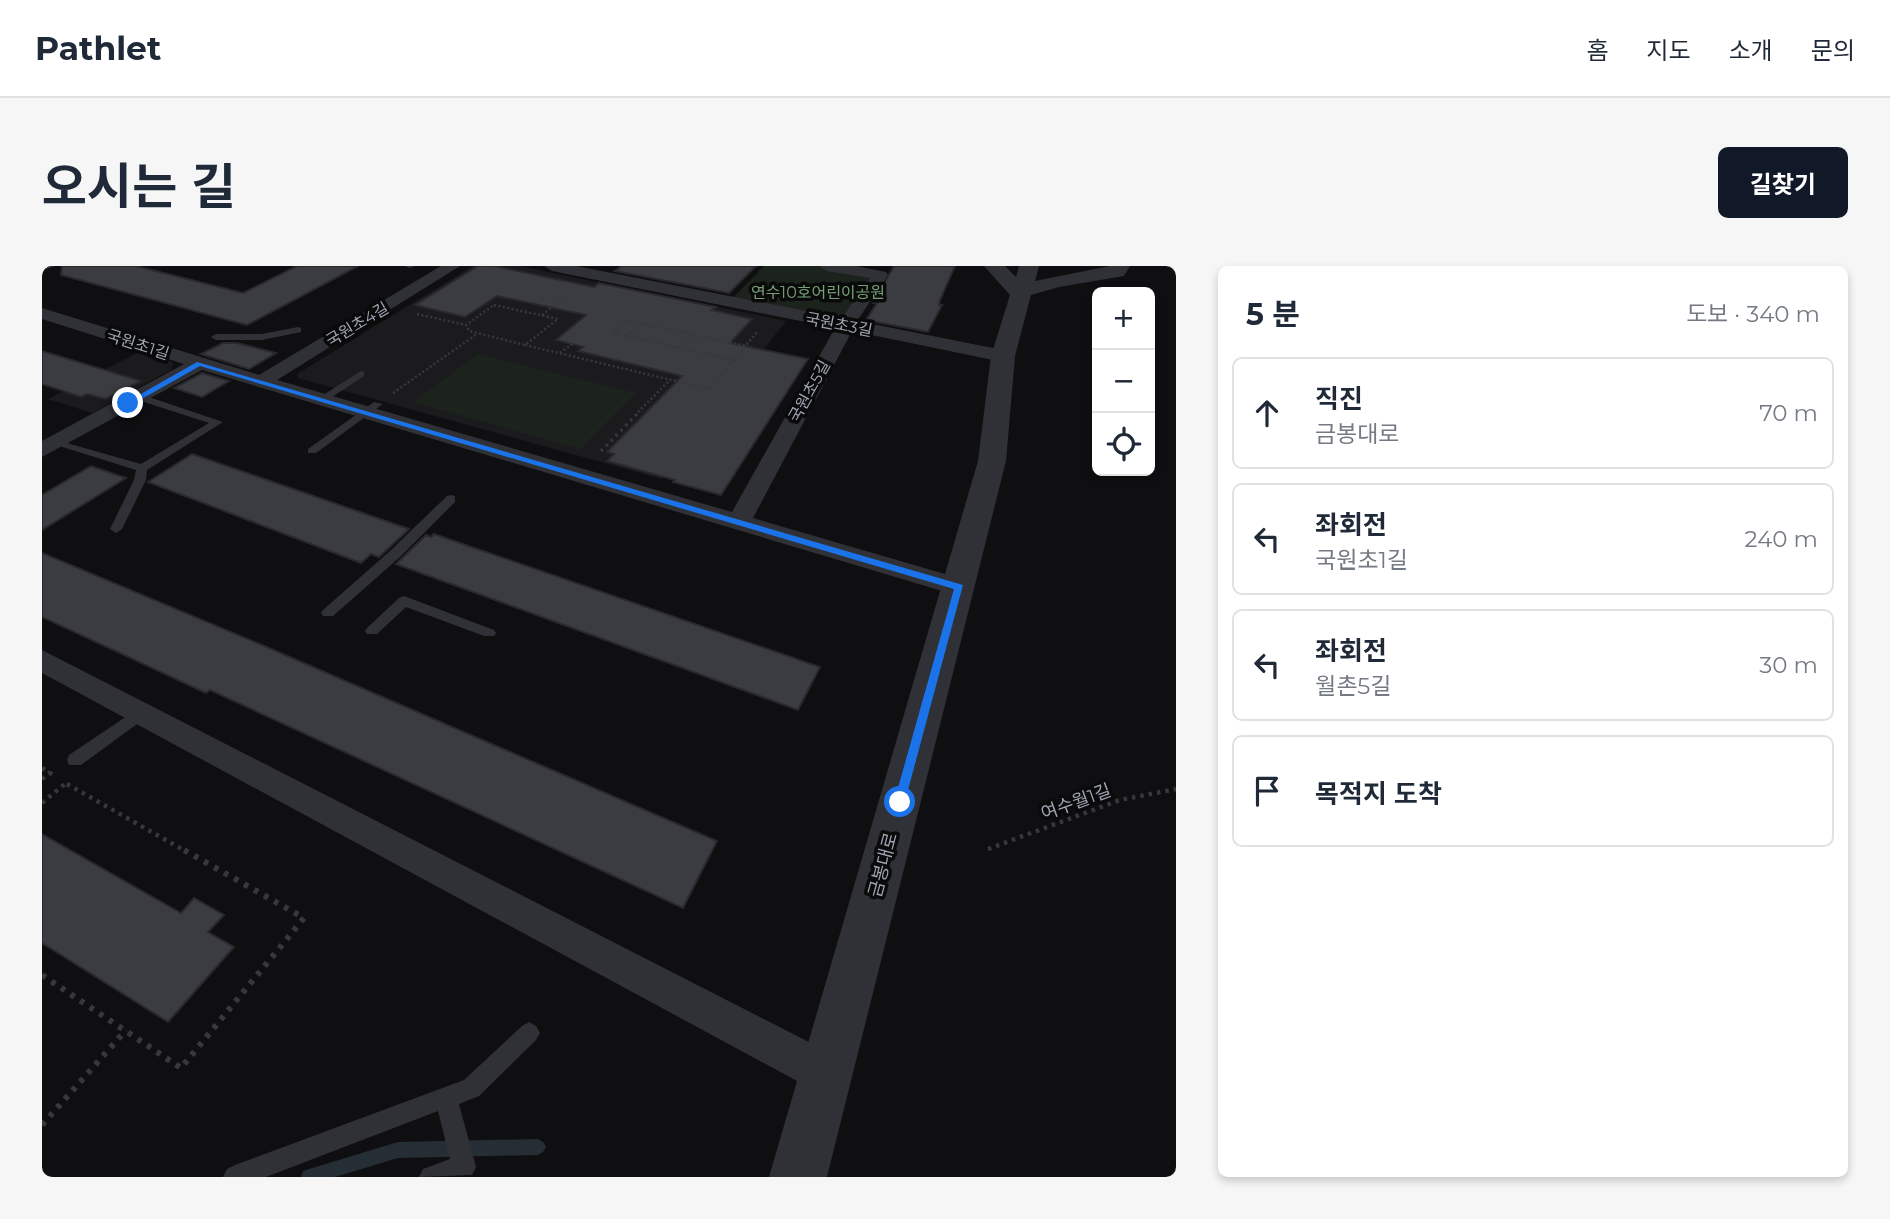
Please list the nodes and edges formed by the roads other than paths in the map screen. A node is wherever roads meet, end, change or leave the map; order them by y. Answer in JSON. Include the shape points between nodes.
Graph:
{"nodes":[{"id":1,"x":51,"y":266,"type":"edge"},
{"id":2,"x":452,"y":266,"type":"edge"},
{"id":3,"x":552,"y":266,"type":"edge"},
{"id":4,"x":827,"y":266,"type":"edge"},
{"id":5,"x":1120,"y":266,"type":"edge"},
{"id":6,"x":42,"y":270,"type":"edge"},
{"id":7,"x":1014,"y":275,"type":"edge"},
{"id":8,"x":42,"y":313,"type":"edge"},
{"id":9,"x":846,"y":325,"type":"junction"},
{"id":10,"x":298,"y":330,"type":"dead end"},
{"id":11,"x":216,"y":337,"type":"dead end"},
{"id":12,"x":1003,"y":356,"type":"junction"},
{"id":13,"x":200,"y":363,"type":"junction"},
{"id":14,"x":361,"y":374,"type":"dead end"},
{"id":15,"x":261,"y":382,"type":"junction"},
{"id":16,"x":139,"y":397,"type":"junction"},
{"id":17,"x":322,"y":399,"type":"junction"},
{"id":18,"x":372,"y":408,"type":"junction"},
{"id":19,"x":47,"y":447,"type":"edge"},
{"id":20,"x":312,"y":451,"type":"dead end"},
{"id":21,"x":142,"y":468,"type":"junction"},
{"id":22,"x":451,"y":499,"type":"dead end"},
{"id":23,"x":739,"y":521,"type":"junction"},
{"id":24,"x":116,"y":529,"type":"dead end"},
{"id":25,"x":959,"y":587,"type":"junction"},
{"id":26,"x":328,"y":613,"type":"dead end"},
{"id":27,"x":372,"y":631,"type":"dead end"},
{"id":28,"x":489,"y":633,"type":"dead end"},
{"id":29,"x":42,"y":660,"type":"edge"},
{"id":30,"x":142,"y":712,"type":"junction"},
{"id":31,"x":75,"y":760,"type":"dead end"},
{"id":32,"x":529,"y":1033,"type":"dead end"},
{"id":33,"x":825,"y":1073,"type":"junction"},
{"id":34,"x":446,"y":1097,"type":"junction"},
{"id":35,"x":235,"y":1177,"type":"edge"},
{"id":36,"x":431,"y":1177,"type":"edge"},
{"id":37,"x":798,"y":1177,"type":"edge"}],
"edges":[{"from":1,"to":6,"type":"lane"},
{"from":2,"to":15,"type":"street","name":"국원초4길"},
{"from":3,"to":9,"type":"street","name":"국원초3길"},
{"from":4,"to":9,"type":"street","name":"국원초5길","via":[[880,275]]},
{"from":5,"to":7,"type":"street","via":[[1117,272],[1058,281]]},
{"from":7,"to":12,"type":"street","name":"금봉대로"},
{"from":8,"to":13,"type":"street","name":"국원초1길"},
{"from":9,"to":12,"type":"street","name":"국원초3길"},
{"from":9,"to":23,"type":"street","name":"국원초5길"},
{"from":10,"to":11,"type":"lane","via":[[262,337]]},
{"from":12,"to":25,"type":"street","name":"금봉대로","via":[[992,461]]},
{"from":13,"to":15,"type":"street","name":"국원초1길"},
{"from":13,"to":16,"type":"street"},
{"from":14,"to":17,"type":"lane"},
{"from":15,"to":17,"type":"street","name":"국원초1길"},
{"from":16,"to":19,"type":"street"},
{"from":16,"to":21,"type":"lane","via":[[218,422]]},
{"from":17,"to":18,"type":"street","name":"국원초1길"},
{"from":18,"to":20,"type":"lane"},
{"from":18,"to":23,"type":"street","name":"국원초1길"},
{"from":19,"to":21,"type":"lane"},
{"from":21,"to":24,"type":"lane"},
{"from":22,"to":26,"type":"lane"},
{"from":23,"to":25,"type":"street","name":"국원초1길"},
{"from":25,"to":33,"type":"street","name":"금봉대로"},
{"from":27,"to":28,"type":"lane","via":[[404,601]]},
{"from":29,"to":30,"type":"street"},
{"from":30,"to":31,"type":"lane"},
{"from":30,"to":33,"type":"street"},
{"from":32,"to":34,"type":"lane","via":[[471,1088]]},
{"from":33,"to":37,"type":"street","name":"금봉대로"},
{"from":34,"to":35,"type":"lane"},
{"from":34,"to":36,"type":"lane","via":[[464,1167]]}]}
